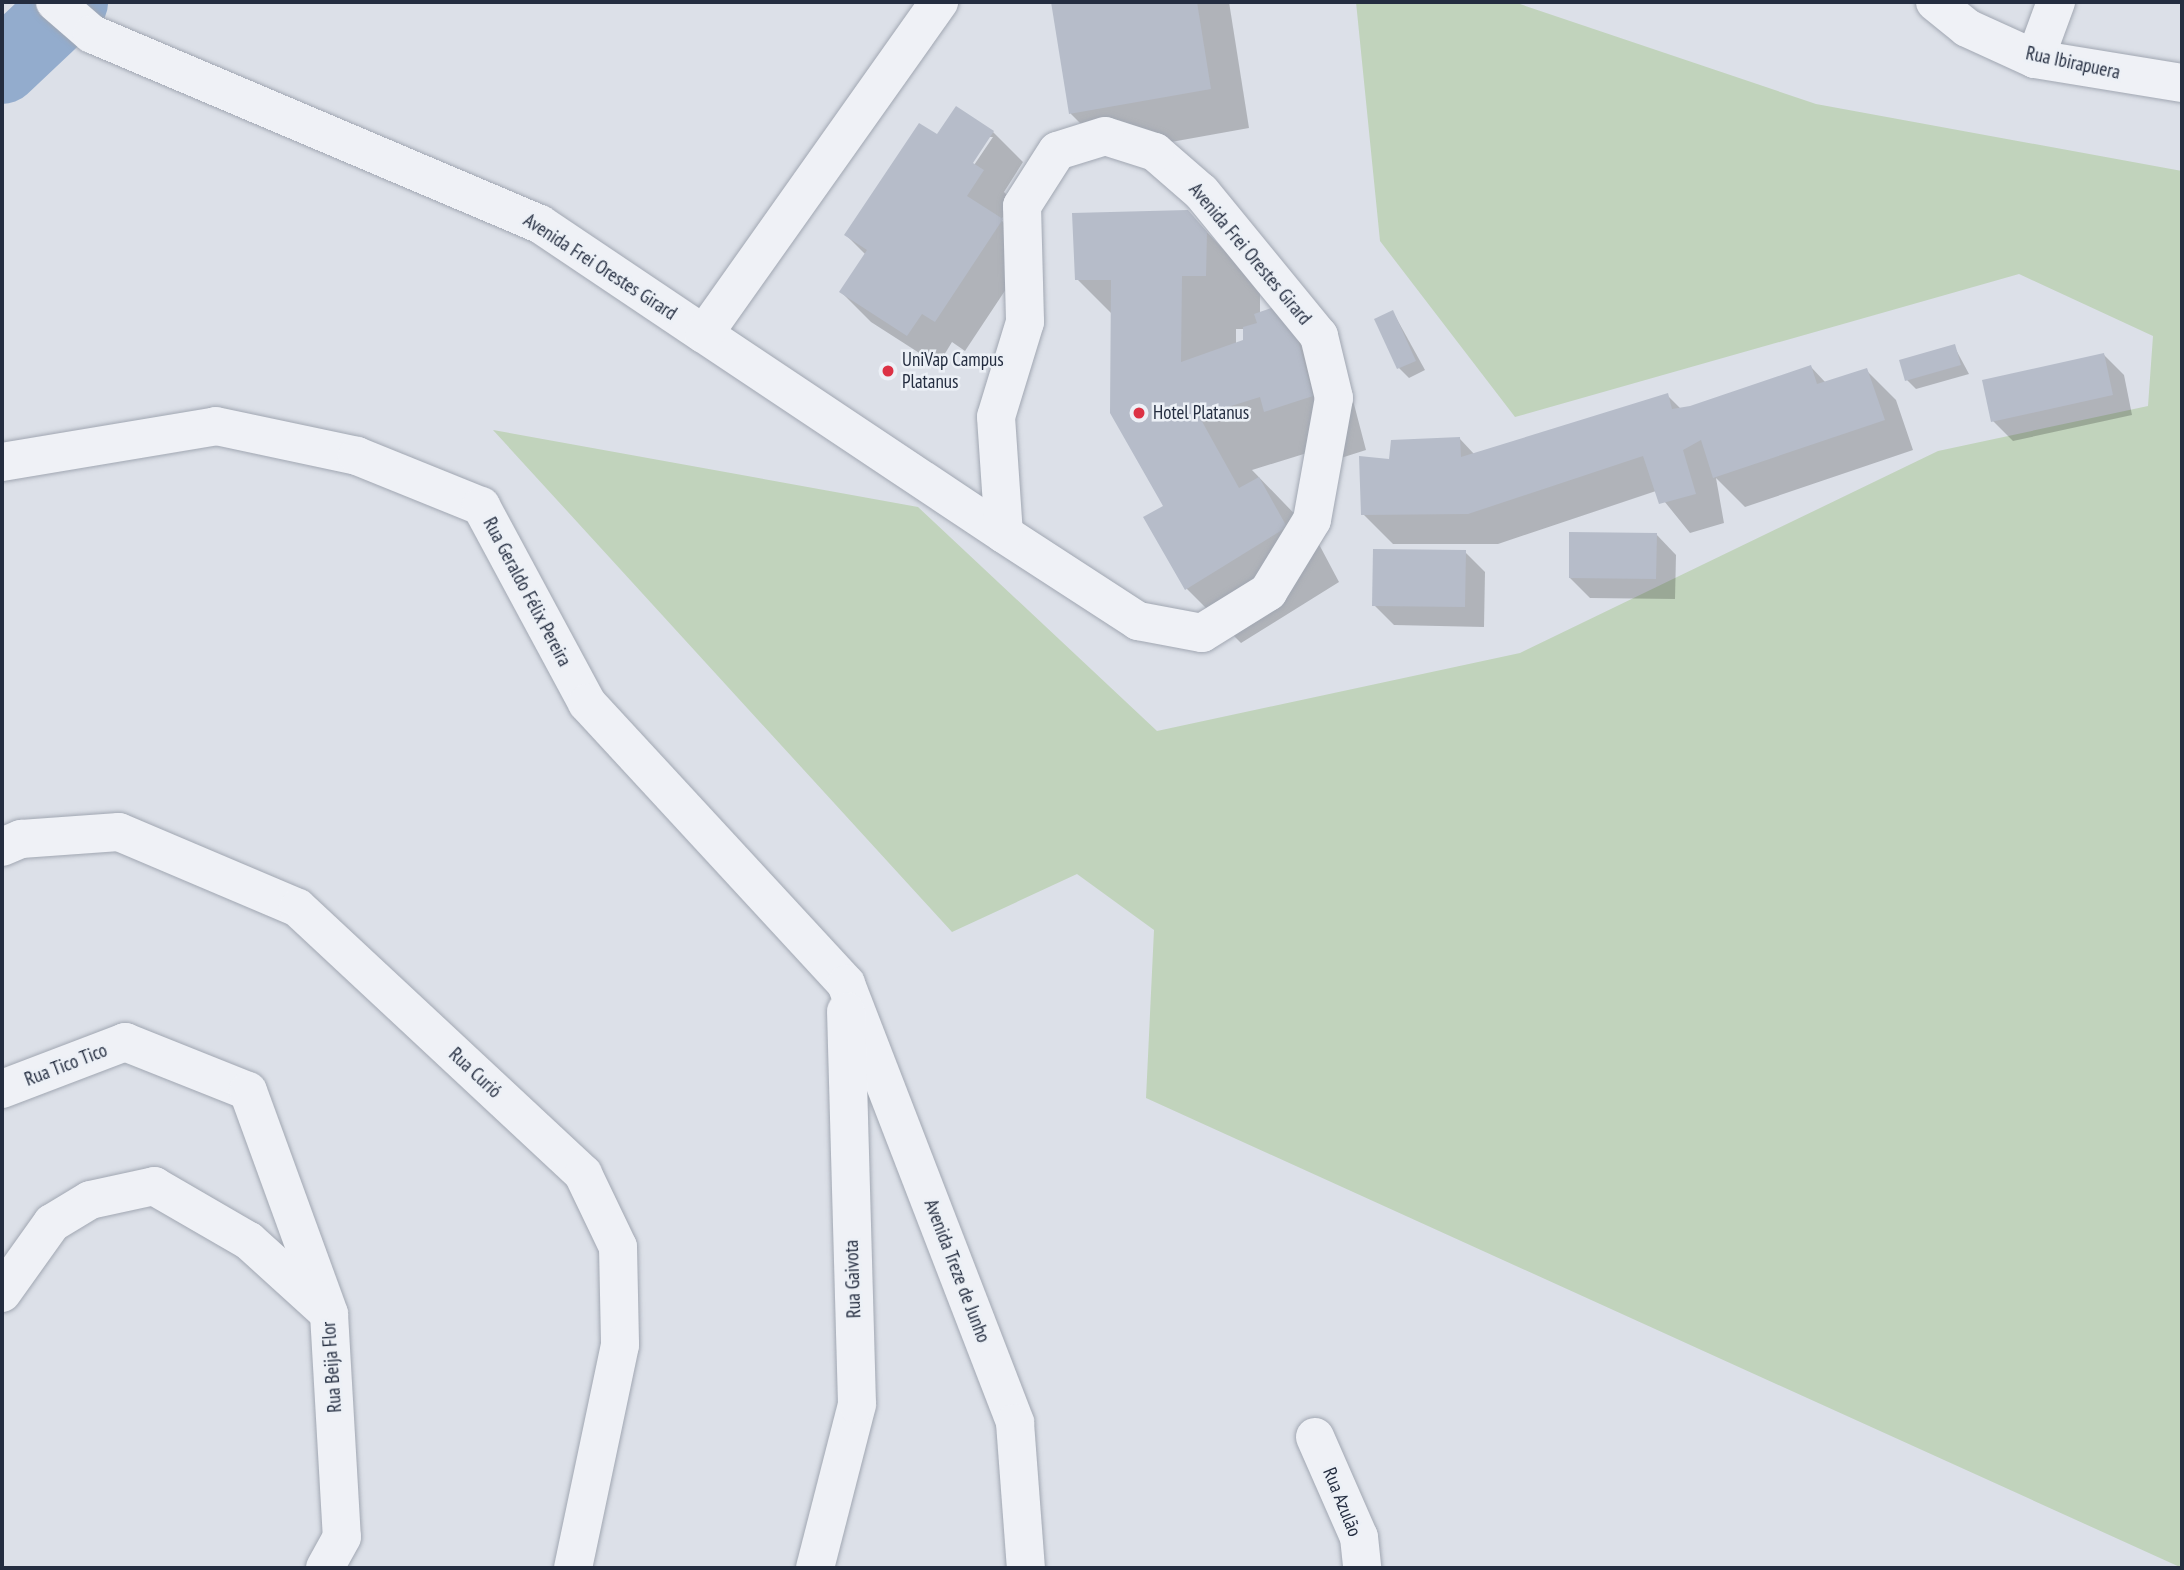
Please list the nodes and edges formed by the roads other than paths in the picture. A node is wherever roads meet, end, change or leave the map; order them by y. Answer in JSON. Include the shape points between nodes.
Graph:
{"nodes":[{"id":1,"x":55,"y":2,"type":"edge"},
{"id":2,"x":939,"y":2,"type":"edge"},
{"id":3,"x":1935,"y":2,"type":"edge"},
{"id":4,"x":2056,"y":2,"type":"edge"},
{"id":5,"x":2035,"y":59,"type":"junction"},
{"id":6,"x":2182,"y":83,"type":"edge"},
{"id":7,"x":704,"y":334,"type":"junction"},
{"id":8,"x":2,"y":462,"type":"edge"},
{"id":9,"x":1004,"y":534,"type":"junction"},
{"id":10,"x":2,"y":847,"type":"edge"},
{"id":11,"x":846,"y":984,"type":"junction"},
{"id":12,"x":2,"y":1089,"type":"edge"},
{"id":13,"x":248,"y":1091,"type":"joint"},
{"id":14,"x":2,"y":1293,"type":"edge"},
{"id":15,"x":329,"y":1314,"type":"junction"},
{"id":16,"x":1315,"y":1437,"type":"dead end"},
{"id":17,"x":325,"y":1568,"type":"edge"},
{"id":18,"x":573,"y":1568,"type":"edge"},
{"id":19,"x":815,"y":1568,"type":"edge"},
{"id":20,"x":1026,"y":1568,"type":"edge"},
{"id":21,"x":1362,"y":1568,"type":"edge"}],
"edges":[{"from":1,"to":7,"type":"street","name":"Avenida Frei Orestes Girard","via":[[92,34],[540,224]]},
{"from":2,"to":7,"type":"street"},
{"from":3,"to":5,"type":"street","name":"Rua Ibirapuera","via":[[1966,28]]},
{"from":4,"to":5,"type":"street"},
{"from":5,"to":6,"type":"street","name":"Rua Ibirapuera"},
{"from":7,"to":9,"type":"street","name":"Avenida Frei Orestes Girard"},
{"from":8,"to":11,"type":"street","name":"Rua Geraldo Félix Pereira","via":[[216,426],[357,456],[481,506],[587,703]]},
{"from":9,"to":9,"type":"street","name":"Avenida Frei Orestes Girard","via":[[996,417],[1025,322],[1022,206],[1057,151],[1105,136],[1155,152],[1201,192],[1319,336],[1334,398],[1312,520],[1268,592],[1202,633],[1138,621]]},
{"from":10,"to":18,"type":"street","name":"Rua Curió","via":[[21,838],[119,832],[298,908],[583,1174],[618,1247],[620,1345]]},
{"from":11,"to":19,"type":"street","name":"Rua Gaivota","via":[[857,1404]]},
{"from":11,"to":20,"type":"street","name":"Avenida Treze de Junho","via":[[1015,1423]]},
{"from":12,"to":13,"type":"street","name":"Rua Tico Tico","via":[[125,1042]]},
{"from":13,"to":15,"type":"street","name":"Rua Beija Flor"},
{"from":14,"to":15,"type":"street","via":[[52,1223],[90,1200],[154,1186],[250,1241]]},
{"from":15,"to":17,"type":"street","name":"Rua Beija Flor","via":[[342,1537]]},
{"from":16,"to":21,"type":"street","name":"Rua Azulão","via":[[1359,1537]]}]}
